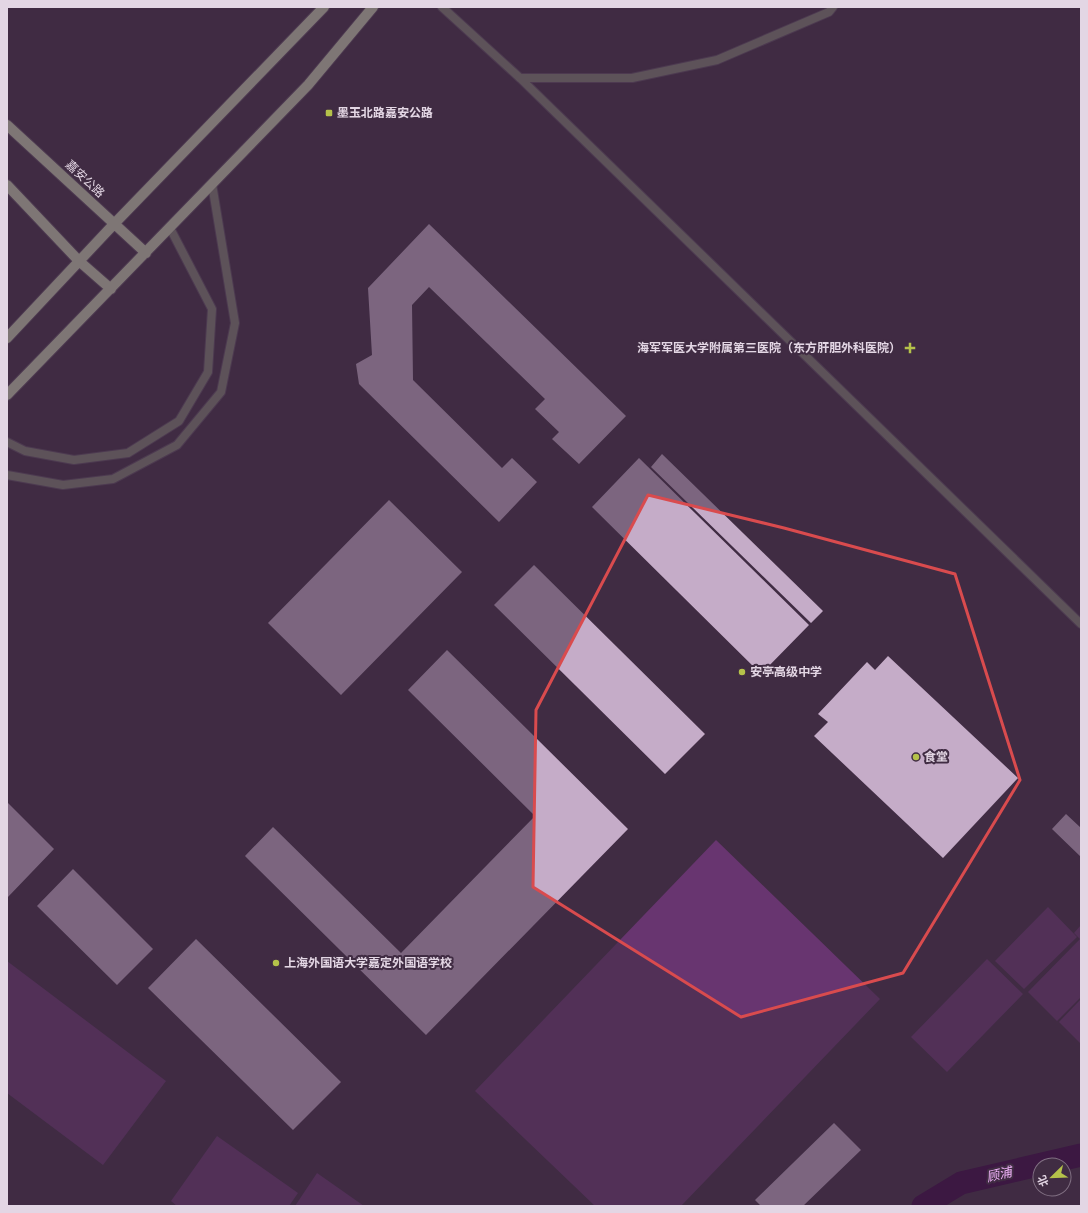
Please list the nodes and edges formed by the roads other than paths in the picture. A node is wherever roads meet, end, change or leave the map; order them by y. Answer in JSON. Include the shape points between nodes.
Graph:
{"nodes":[{"id":1,"x":324,"y":7,"type":"edge"},
{"id":2,"x":373,"y":7,"type":"edge"},
{"id":3,"x":442,"y":7,"type":"edge"},
{"id":4,"x":833,"y":7,"type":"edge"},
{"id":5,"x":520,"y":78,"type":"junction"},
{"id":6,"x":7,"y":124,"type":"edge"},
{"id":7,"x":212,"y":184,"type":"junction"},
{"id":8,"x":7,"y":185,"type":"edge"},
{"id":9,"x":114,"y":224,"type":"junction"},
{"id":10,"x":170,"y":228,"type":"junction"},
{"id":11,"x":146,"y":253,"type":"junction"},
{"id":12,"x":79,"y":261,"type":"junction"},
{"id":13,"x":111,"y":289,"type":"junction"},
{"id":14,"x":7,"y":338,"type":"edge"},
{"id":15,"x":7,"y":395,"type":"edge"},
{"id":16,"x":7,"y":442,"type":"edge"},
{"id":17,"x":7,"y":475,"type":"edge"},
{"id":18,"x":1081,"y":624,"type":"edge"}],
"edges":[{"from":1,"to":9,"type":"main road"},
{"from":2,"to":7,"type":"main road","via":[[308,85]]},
{"from":3,"to":5,"type":"street"},
{"from":4,"to":5,"type":"street","via":[[829,12],[717,60],[632,78]]},
{"from":5,"to":18,"type":"street"},
{"from":6,"to":9,"type":"main road","name":"嘉安公路"},
{"from":7,"to":10,"type":"main road"},
{"from":7,"to":17,"type":"street","via":[[235,323],[221,392],[177,445],[113,479],[63,485]]},
{"from":8,"to":12,"type":"main road"},
{"from":9,"to":11,"type":"main road","name":"嘉安公路"},
{"from":9,"to":12,"type":"main road"},
{"from":10,"to":11,"type":"main road"},
{"from":10,"to":16,"type":"street","via":[[212,309],[208,372],[179,421],[128,453],[74,460],[25,451]]},
{"from":11,"to":13,"type":"main road"},
{"from":12,"to":13,"type":"main road"},
{"from":12,"to":14,"type":"main road"},
{"from":13,"to":15,"type":"main road"}]}
